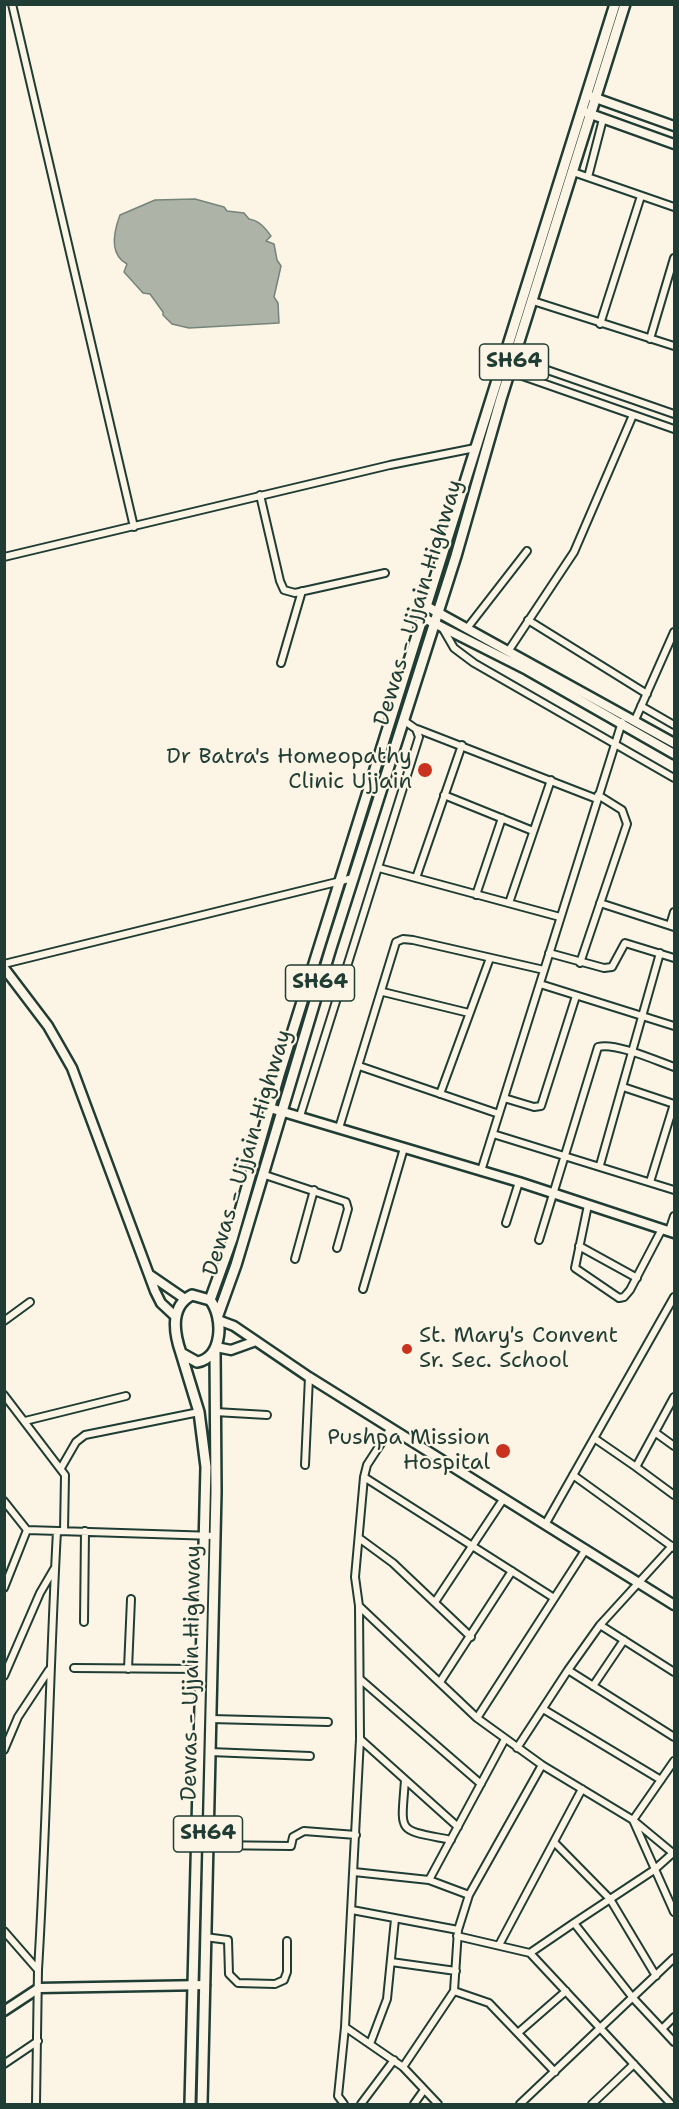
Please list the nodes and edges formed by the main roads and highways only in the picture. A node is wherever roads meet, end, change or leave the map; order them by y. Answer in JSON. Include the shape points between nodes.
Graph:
{"nodes":[{"id":1,"x":615,"y":4,"type":"edge"},
{"id":2,"x":625,"y":4,"type":"edge"},
{"id":3,"x":586,"y":112,"type":"junction"},
{"id":4,"x":443,"y":558,"type":"junction"},
{"id":5,"x":454,"y":561,"type":"junction"},
{"id":6,"x":433,"y":608,"type":"junction"},
{"id":7,"x":210,"y":1300,"type":"junction"},
{"id":8,"x":218,"y":1317,"type":"junction"},
{"id":9,"x":216,"y":1348,"type":"junction"},
{"id":10,"x":181,"y":1353,"type":"junction"},
{"id":11,"x":190,"y":2104,"type":"edge"},
{"id":12,"x":202,"y":2104,"type":"edge"}],
"edges":[{"from":1,"to":3,"type":"main road","name":"Dewas - Ujjain Highway","number":"SH64","via":[[586,94]]},
{"from":2,"to":3,"type":"main road","name":"Dewas - Ujjain Highway","number":"SH64","via":[[596,99]]},
{"from":3,"to":4,"type":"main road","name":"Dewas - Ujjain Highway","number":"SH64","via":[[499,368]]},
{"from":3,"to":5,"type":"main road","name":"Dewas - Ujjain Highway","number":"SH64","via":[[573,172]]},
{"from":4,"to":5,"type":"main road"},
{"from":4,"to":6,"type":"main road","name":"Dewas - Ujjain Highway","number":"SH64"},
{"from":5,"to":6,"type":"main road","name":"Dewas - Ujjain Highway","number":"SH64"},
{"from":6,"to":7,"type":"main road","name":"Dewas - Ujjain Highway","number":"SH64","via":[[424,618]]},
{"from":6,"to":8,"type":"main road","name":"Dewas - Ujjain Highway","number":"SH64","via":[[437,624],[353,878]]},
{"from":7,"to":8,"type":"main road","name":"Dewas - Ujjain Highway"},
{"from":7,"to":10,"type":"main road","name":"Dewas - Ujjain Highway","number":"SH64","via":[[199,1295],[185,1299],[177,1309]]},
{"from":8,"to":9,"type":"main road","name":"Dewas - Ujjain Highway","number":"SH64"},
{"from":9,"to":10,"type":"main road","via":[[209,1357],[197,1362]]},
{"from":9,"to":12,"type":"main road","name":"Dewas - Ujjain Highway","number":"SH64"},
{"from":10,"to":11,"type":"main road","name":"Dewas - Ujjain Highway","number":"SH64","via":[[199,1412],[206,1467]]}]}
